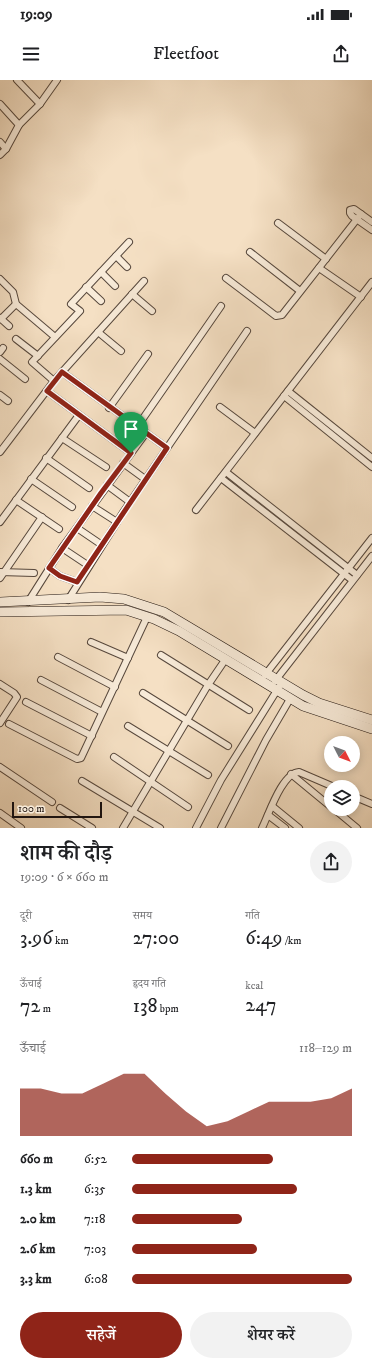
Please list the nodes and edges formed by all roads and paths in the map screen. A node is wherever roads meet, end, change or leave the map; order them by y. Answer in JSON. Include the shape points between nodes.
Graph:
{"nodes":[{"id":1,"x":17,"y":80,"type":"edge"},
{"id":2,"x":56,"y":81,"type":"edge"},
{"id":3,"x":0,"y":104,"type":"edge"},
{"id":4,"x":40,"y":104,"type":"junction"},
{"id":5,"x":19,"y":125,"type":"junction"},
{"id":6,"x":0,"y":142,"type":"edge"},
{"id":7,"x":6,"y":149,"type":"junction"},
{"id":8,"x":0,"y":155,"type":"edge"},
{"id":9,"x":359,"y":216,"type":"junction"},
{"id":10,"x":372,"y":222,"type":"edge"},
{"id":11,"x":278,"y":223,"type":"dead end"},
{"id":12,"x":372,"y":230,"type":"edge"},
{"id":13,"x":129,"y":242,"type":"dead end"},
{"id":14,"x":250,"y":252,"type":"dead end"},
{"id":15,"x":116,"y":256,"type":"junction"},
{"id":16,"x":326,"y":259,"type":"junction"},
{"id":17,"x":127,"y":267,"type":"dead end"},
{"id":18,"x":319,"y":268,"type":"junction"},
{"id":19,"x":101,"y":272,"type":"junction"},
{"id":20,"x":0,"y":278,"type":"edge"},
{"id":21,"x":226,"y":278,"type":"dead end"},
{"id":22,"x":144,"y":280,"type":"dead end"},
{"id":23,"x":372,"y":282,"type":"edge"},
{"id":24,"x":115,"y":286,"type":"dead end"},
{"id":25,"x":86,"y":287,"type":"junction"},
{"id":26,"x":300,"y":291,"type":"junction"},
{"id":27,"x":132,"y":294,"type":"junction"},
{"id":28,"x":361,"y":297,"type":"junction"},
{"id":29,"x":101,"y":301,"type":"dead end"},
{"id":30,"x":16,"y":304,"type":"junction"},
{"id":31,"x":221,"y":306,"type":"dead end"},
{"id":32,"x":152,"y":311,"type":"dead end"},
{"id":33,"x":1,"y":318,"type":"edge"},
{"id":34,"x":9,"y":326,"type":"dead end"},
{"id":35,"x":247,"y":331,"type":"dead end"},
{"id":36,"x":98,"y":332,"type":"junction"},
{"id":37,"x":55,"y":337,"type":"junction"},
{"id":38,"x":16,"y":339,"type":"dead end"},
{"id":39,"x":121,"y":351,"type":"dead end"},
{"id":40,"x":148,"y":354,"type":"dead end"},
{"id":41,"x":38,"y":356,"type":"junction"},
{"id":42,"x":0,"y":359,"type":"edge"},
{"id":43,"x":62,"y":372,"type":"junction"},
{"id":44,"x":25,"y":378,"type":"dead end"},
{"id":45,"x":54,"y":381,"type":"junction"},
{"id":46,"x":47,"y":391,"type":"junction"},
{"id":47,"x":286,"y":394,"type":"junction"},
{"id":48,"x":0,"y":395,"type":"edge"},
{"id":49,"x":8,"y":401,"type":"dead end"},
{"id":50,"x":220,"y":407,"type":"dead end"},
{"id":51,"x":109,"y":408,"type":"junction"},
{"id":52,"x":79,"y":415,"type":"junction"},
{"id":53,"x":137,"y":427,"type":"junction"},
{"id":54,"x":146,"y":433,"type":"junction"},
{"id":55,"x":255,"y":433,"type":"junction"},
{"id":56,"x":62,"y":438,"type":"junction"},
{"id":57,"x":167,"y":448,"type":"junction"},
{"id":58,"x":0,"y":452,"type":"edge"},
{"id":59,"x":131,"y":453,"type":"junction"},
{"id":60,"x":46,"y":458,"type":"junction"},
{"id":61,"x":372,"y":458,"type":"edge"},
{"id":62,"x":123,"y":463,"type":"junction"},
{"id":63,"x":106,"y":467,"type":"dead end"},
{"id":64,"x":372,"y":467,"type":"edge"},
{"id":65,"x":226,"y":472,"type":"junction"},
{"id":66,"x":221,"y":478,"type":"junction"},
{"id":67,"x":31,"y":480,"type":"junction"},
{"id":68,"x":146,"y":480,"type":"junction"},
{"id":69,"x":107,"y":485,"type":"junction"},
{"id":70,"x":89,"y":488,"type":"dead end"},
{"id":71,"x":16,"y":500,"type":"junction"},
{"id":72,"x":130,"y":502,"type":"junction"},
{"id":73,"x":92,"y":506,"type":"junction"},
{"id":74,"x":72,"y":507,"type":"dead end"},
{"id":75,"x":196,"y":510,"type":"dead end"},
{"id":76,"x":42,"y":518,"type":"junction"},
{"id":77,"x":0,"y":522,"type":"edge"},
{"id":78,"x":117,"y":522,"type":"junction"},
{"id":79,"x":77,"y":528,"type":"junction"},
{"id":80,"x":59,"y":529,"type":"dead end"},
{"id":81,"x":372,"y":538,"type":"edge"},
{"id":82,"x":102,"y":545,"type":"junction"},
{"id":83,"x":62,"y":548,"type":"junction"},
{"id":84,"x":372,"y":556,"type":"edge"},
{"id":85,"x":89,"y":566,"type":"junction"},
{"id":86,"x":49,"y":568,"type":"junction"},
{"id":87,"x":349,"y":568,"type":"junction"},
{"id":88,"x":34,"y":573,"type":"dead end"},
{"id":89,"x":1,"y":574,"type":"edge"},
{"id":90,"x":344,"y":574,"type":"junction"},
{"id":91,"x":357,"y":575,"type":"junction"},
{"id":92,"x":352,"y":580,"type":"junction"},
{"id":93,"x":77,"y":582,"type":"junction"},
{"id":94,"x":68,"y":600,"type":"junction"},
{"id":95,"x":0,"y":602,"type":"edge"},
{"id":96,"x":28,"y":602,"type":"junction"},
{"id":97,"x":0,"y":612,"type":"edge"},
{"id":98,"x":148,"y":616,"type":"junction"},
{"id":99,"x":91,"y":642,"type":"dead end"},
{"id":100,"x":161,"y":655,"type":"dead end"},
{"id":101,"x":58,"y":657,"type":"dead end"},
{"id":102,"x":128,"y":658,"type":"junction"},
{"id":103,"x":225,"y":660,"type":"junction"},
{"id":104,"x":267,"y":673,"type":"junction"},
{"id":105,"x":41,"y":680,"type":"dead end"},
{"id":106,"x":261,"y":681,"type":"junction"},
{"id":107,"x":279,"y":681,"type":"junction"},
{"id":108,"x":0,"y":684,"type":"edge"},
{"id":109,"x":208,"y":685,"type":"junction"},
{"id":110,"x":115,"y":687,"type":"junction"},
{"id":111,"x":274,"y":689,"type":"junction"},
{"id":112,"x":143,"y":693,"type":"dead end"},
{"id":113,"x":290,"y":699,"type":"junction"},
{"id":114,"x":26,"y":702,"type":"dead end"},
{"id":115,"x":249,"y":710,"type":"dead end"},
{"id":116,"x":102,"y":712,"type":"junction"},
{"id":117,"x":187,"y":720,"type":"junction"},
{"id":118,"x":372,"y":720,"type":"edge"},
{"id":119,"x":0,"y":723,"type":"edge"},
{"id":120,"x":9,"y":724,"type":"dead end"},
{"id":121,"x":128,"y":726,"type":"dead end"},
{"id":122,"x":372,"y":729,"type":"edge"},
{"id":123,"x":92,"y":736,"type":"junction"},
{"id":124,"x":228,"y":746,"type":"dead end"},
{"id":125,"x":169,"y":751,"type":"junction"},
{"id":126,"x":114,"y":757,"type":"dead end"},
{"id":127,"x":0,"y":767,"type":"edge"},
{"id":128,"x":291,"y":774,"type":"junction"},
{"id":129,"x":208,"y":775,"type":"dead end"},
{"id":130,"x":82,"y":781,"type":"dead end"},
{"id":131,"x":151,"y":781,"type":"junction"},
{"id":132,"x":324,"y":783,"type":"edge"},
{"id":133,"x":360,"y":799,"type":"edge"},
{"id":134,"x":324,"y":800,"type":"edge"},
{"id":135,"x":52,"y":802,"type":"dead end"},
{"id":136,"x":372,"y":804,"type":"edge"},
{"id":137,"x":272,"y":806,"type":"junction"},
{"id":138,"x":188,"y":807,"type":"dead end"},
{"id":139,"x":60,"y":808,"type":"dead end"},
{"id":140,"x":133,"y":812,"type":"junction"},
{"id":141,"x":0,"y":813,"type":"edge"},
{"id":142,"x":268,"y":815,"type":"junction"},
{"id":143,"x":342,"y":816,"type":"edge"},
{"id":144,"x":21,"y":828,"type":"edge"},
{"id":145,"x":92,"y":828,"type":"edge"},
{"id":146,"x":123,"y":828,"type":"edge"},
{"id":147,"x":160,"y":828,"type":"edge"},
{"id":148,"x":196,"y":828,"type":"edge"},
{"id":149,"x":221,"y":828,"type":"edge"},
{"id":150,"x":262,"y":828,"type":"edge"},
{"id":151,"x":285,"y":828,"type":"edge"},
{"id":152,"x":299,"y":828,"type":"edge"},
{"id":153,"x":357,"y":828,"type":"edge"}],
"edges":[{"from":1,"to":4,"type":"street"},
{"from":2,"to":4,"type":"street"},
{"from":3,"to":5,"type":"street"},
{"from":4,"to":5,"type":"street"},
{"from":5,"to":7,"type":"street"},
{"from":6,"to":7,"type":"street"},
{"from":7,"to":8,"type":"street"},
{"from":9,"to":10,"type":"street"},
{"from":9,"to":12,"type":"street"},
{"from":9,"to":16,"type":"street"},
{"from":11,"to":16,"type":"street"},
{"from":13,"to":15,"type":"street"},
{"from":14,"to":26,"type":"street"},
{"from":15,"to":17,"type":"street"},
{"from":15,"to":19,"type":"street"},
{"from":16,"to":18,"type":"street"},
{"from":18,"to":26,"type":"street"},
{"from":18,"to":28,"type":"street"},
{"from":19,"to":24,"type":"street"},
{"from":19,"to":25,"type":"street"},
{"from":20,"to":30,"type":"street","via":[[13,292]]},
{"from":21,"to":26,"type":"street","via":[[279,316]]},
{"from":22,"to":27,"type":"street"},
{"from":23,"to":28,"type":"street"},
{"from":25,"to":29,"type":"street"},
{"from":25,"to":37,"type":"street","via":[[71,304],[80,311]]},
{"from":27,"to":32,"type":"street"},
{"from":27,"to":36,"type":"street"},
{"from":28,"to":47,"type":"street"},
{"from":30,"to":33,"type":"street"},
{"from":30,"to":37,"type":"street"},
{"from":31,"to":53,"type":"street"},
{"from":33,"to":34,"type":"street"},
{"from":35,"to":57,"type":"street"},
{"from":36,"to":39,"type":"street"},
{"from":36,"to":43,"type":"street"},
{"from":37,"to":41,"type":"street"},
{"from":38,"to":41,"type":"street"},
{"from":40,"to":51,"type":"street"},
{"from":41,"to":45,"type":"street","via":[[32,362]]},
{"from":42,"to":44,"type":"street"},
{"from":43,"to":45,"type":"street"},
{"from":43,"to":51,"type":"street"},
{"from":45,"to":46,"type":"street"},
{"from":46,"to":52,"type":"street"},
{"from":46,"to":58,"type":"street"},
{"from":47,"to":55,"type":"street"},
{"from":47,"to":61,"type":"street"},
{"from":47,"to":64,"type":"street"},
{"from":48,"to":49,"type":"street"},
{"from":50,"to":55,"type":"street"},
{"from":51,"to":53,"type":"street"},
{"from":52,"to":56,"type":"street"},
{"from":52,"to":59,"type":"street"},
{"from":53,"to":54,"type":"street"},
{"from":54,"to":57,"type":"street"},
{"from":54,"to":59,"type":"street"},
{"from":55,"to":65,"type":"street"},
{"from":56,"to":60,"type":"street"},
{"from":56,"to":63,"type":"street"},
{"from":57,"to":68,"type":"street"},
{"from":59,"to":62,"type":"street"},
{"from":60,"to":67,"type":"street"},
{"from":60,"to":70,"type":"street"},
{"from":62,"to":68,"type":"street"},
{"from":62,"to":69,"type":"street"},
{"from":65,"to":66,"type":"street"},
{"from":65,"to":87,"type":"street"},
{"from":66,"to":75,"type":"street"},
{"from":66,"to":90,"type":"street"},
{"from":67,"to":71,"type":"street"},
{"from":67,"to":74,"type":"street"},
{"from":68,"to":72,"type":"street"},
{"from":69,"to":72,"type":"street"},
{"from":69,"to":73,"type":"street"},
{"from":71,"to":76,"type":"street"},
{"from":71,"to":77,"type":"street"},
{"from":72,"to":78,"type":"street"},
{"from":73,"to":78,"type":"street"},
{"from":73,"to":79,"type":"street"},
{"from":76,"to":80,"type":"street"},
{"from":76,"to":89,"type":"street"},
{"from":78,"to":82,"type":"street"},
{"from":79,"to":82,"type":"street"},
{"from":79,"to":83,"type":"street"},
{"from":81,"to":87,"type":"street"},
{"from":82,"to":85,"type":"street"},
{"from":83,"to":85,"type":"street"},
{"from":83,"to":86,"type":"street"},
{"from":84,"to":91,"type":"street"},
{"from":85,"to":93,"type":"street"},
{"from":86,"to":93,"type":"street","via":[[60,576]]},
{"from":86,"to":96,"type":"street"},
{"from":87,"to":90,"type":"street"},
{"from":87,"to":91,"type":"street"},
{"from":88,"to":89,"type":"street"},
{"from":90,"to":92,"type":"street"},
{"from":90,"to":104,"type":"street"},
{"from":91,"to":92,"type":"street"},
{"from":92,"to":107,"type":"street"},
{"from":93,"to":94,"type":"street"},
{"from":94,"to":96,"type":"main road"},
{"from":94,"to":104,"type":"main road","via":[[100,597],[124,599],[158,609]]},
{"from":95,"to":96,"type":"main road"},
{"from":97,"to":98,"type":"main road","via":[[126,610]]},
{"from":98,"to":102,"type":"street"},
{"from":98,"to":103,"type":"main road","via":[[179,631]]},
{"from":99,"to":102,"type":"street"},
{"from":100,"to":109,"type":"street"},
{"from":101,"to":110,"type":"street"},
{"from":102,"to":110,"type":"street"},
{"from":103,"to":106,"type":"main road"},
{"from":103,"to":109,"type":"street"},
{"from":104,"to":106,"type":"street"},
{"from":104,"to":107,"type":"main road"},
{"from":105,"to":116,"type":"street"},
{"from":106,"to":111,"type":"main road"},
{"from":107,"to":111,"type":"street"},
{"from":107,"to":118,"type":"main road","via":[[319,703]]},
{"from":108,"to":119,"type":"street","via":[[17,697]]},
{"from":109,"to":115,"type":"street"},
{"from":109,"to":117,"type":"street"},
{"from":110,"to":116,"type":"street"},
{"from":111,"to":113,"type":"main road"},
{"from":111,"to":148,"type":"street"},
{"from":112,"to":117,"type":"street"},
{"from":113,"to":122,"type":"main road","via":[[302,706]]},
{"from":113,"to":149,"type":"street"},
{"from":114,"to":123,"type":"street"},
{"from":116,"to":123,"type":"street"},
{"from":117,"to":124,"type":"street"},
{"from":117,"to":125,"type":"street"},
{"from":120,"to":123,"type":"street","via":[[79,760]]},
{"from":121,"to":125,"type":"street"},
{"from":125,"to":129,"type":"street"},
{"from":125,"to":131,"type":"street"},
{"from":126,"to":131,"type":"street"},
{"from":127,"to":135,"type":"street"},
{"from":128,"to":132,"type":"street","via":[[299,772]]},
{"from":128,"to":134,"type":"street"},
{"from":128,"to":137,"type":"street","via":[[285,780]]},
{"from":130,"to":140,"type":"street"},
{"from":131,"to":138,"type":"street"},
{"from":131,"to":140,"type":"street"},
{"from":133,"to":136,"type":"street"},
{"from":137,"to":142,"type":"street"},
{"from":137,"to":152,"type":"street"},
{"from":139,"to":145,"type":"street"},
{"from":140,"to":146,"type":"street"},
{"from":140,"to":147,"type":"street"},
{"from":141,"to":144,"type":"street"},
{"from":142,"to":150,"type":"street"},
{"from":142,"to":151,"type":"street"},
{"from":143,"to":153,"type":"street"}]}
